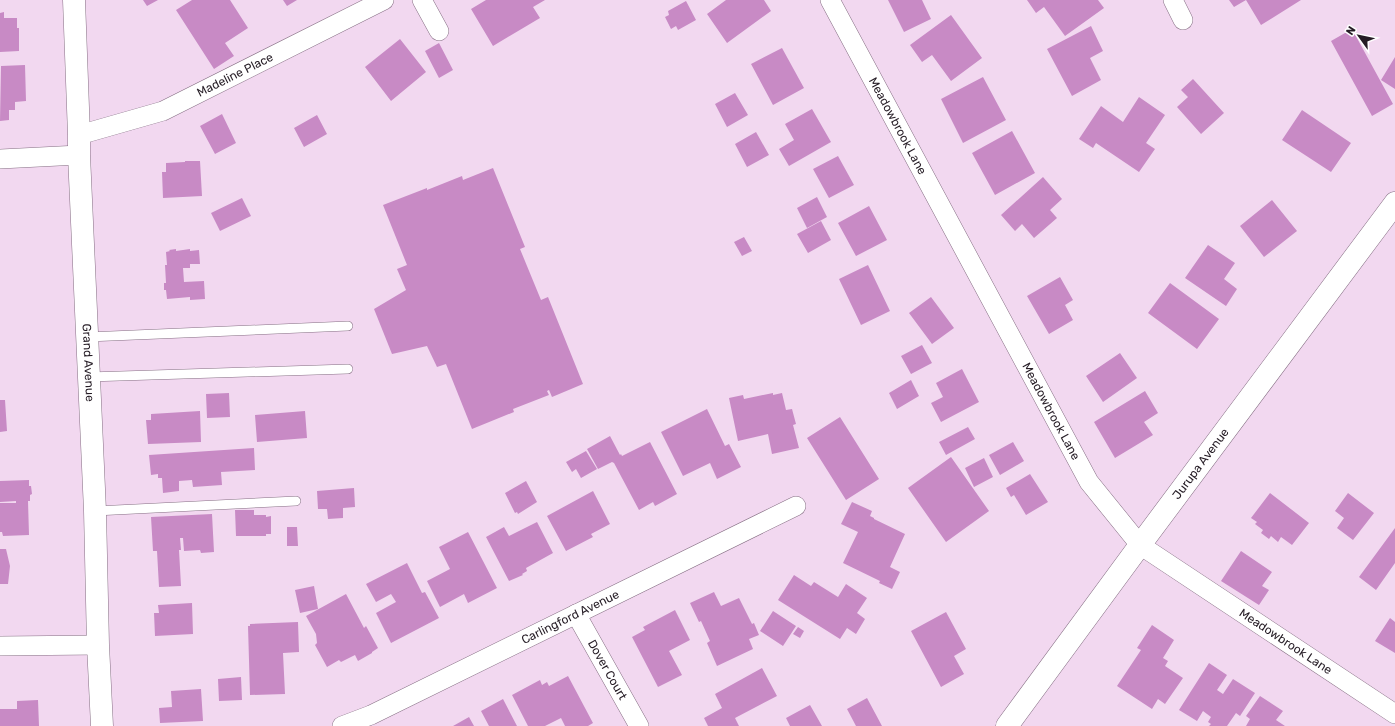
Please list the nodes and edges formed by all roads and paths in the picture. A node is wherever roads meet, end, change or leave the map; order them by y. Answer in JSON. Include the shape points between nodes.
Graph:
{"nodes":[{"id":1,"x":74,"y":0,"type":"edge"},
{"id":2,"x":384,"y":0,"type":"edge"},
{"id":3,"x":422,"y":0,"type":"edge"},
{"id":4,"x":830,"y":0,"type":"edge"},
{"id":5,"x":1173,"y":0,"type":"edge"},
{"id":6,"x":1183,"y":20,"type":"dead end"},
{"id":7,"x":439,"y":32,"type":"dead end"},
{"id":8,"x":79,"y":145,"type":"junction"},
{"id":9,"x":0,"y":159,"type":"edge"},
{"id":10,"x":1392,"y":214,"type":"edge"},
{"id":11,"x":348,"y":326,"type":"dead end"},
{"id":12,"x":87,"y":337,"type":"junction"},
{"id":13,"x":348,"y":369,"type":"dead end"},
{"id":14,"x":88,"y":377,"type":"junction"},
{"id":15,"x":296,"y":501,"type":"dead end"},
{"id":16,"x":796,"y":506,"type":"dead end"},
{"id":17,"x":95,"y":511,"type":"junction"},
{"id":18,"x":1140,"y":545,"type":"junction"},
{"id":19,"x":576,"y":614,"type":"junction"},
{"id":20,"x":98,"y":645,"type":"junction"},
{"id":21,"x":0,"y":646,"type":"edge"},
{"id":22,"x":1395,"y":714,"type":"edge"},
{"id":23,"x":102,"y":726,"type":"edge"},
{"id":24,"x":342,"y":726,"type":"edge"},
{"id":25,"x":639,"y":726,"type":"edge"},
{"id":26,"x":1007,"y":726,"type":"edge"}],
"edges":[{"from":1,"to":8,"type":"street","name":"Grand Avenue"},
{"from":2,"to":8,"type":"street","name":"Madeline Place","via":[[163,111]]},
{"from":3,"to":7,"type":"street"},
{"from":4,"to":18,"type":"street","name":"Meadowbrook Lane","via":[[1089,482]]},
{"from":5,"to":6,"type":"street"},
{"from":8,"to":9,"type":"street","name":"Madeline Place"},
{"from":8,"to":12,"type":"street","name":"Grand Avenue"},
{"from":10,"to":18,"type":"street","name":"Jurupa Avenue"},
{"from":11,"to":12,"type":"lane"},
{"from":12,"to":14,"type":"street","name":"Grand Avenue"},
{"from":13,"to":14,"type":"lane"},
{"from":14,"to":17,"type":"street","name":"Grand Avenue"},
{"from":15,"to":17,"type":"lane"},
{"from":16,"to":19,"type":"street","name":"Carlingford Avenue"},
{"from":17,"to":20,"type":"street","name":"Grand Avenue"},
{"from":18,"to":22,"type":"street","name":"Meadowbrook Lane"},
{"from":18,"to":26,"type":"street","name":"Jurupa Avenue"},
{"from":19,"to":24,"type":"street","name":"Carlingford Avenue","via":[[378,711]]},
{"from":19,"to":25,"type":"street","name":"Dover Court"},
{"from":20,"to":21,"type":"street"},
{"from":20,"to":23,"type":"street","name":"Grand Avenue"}]}
